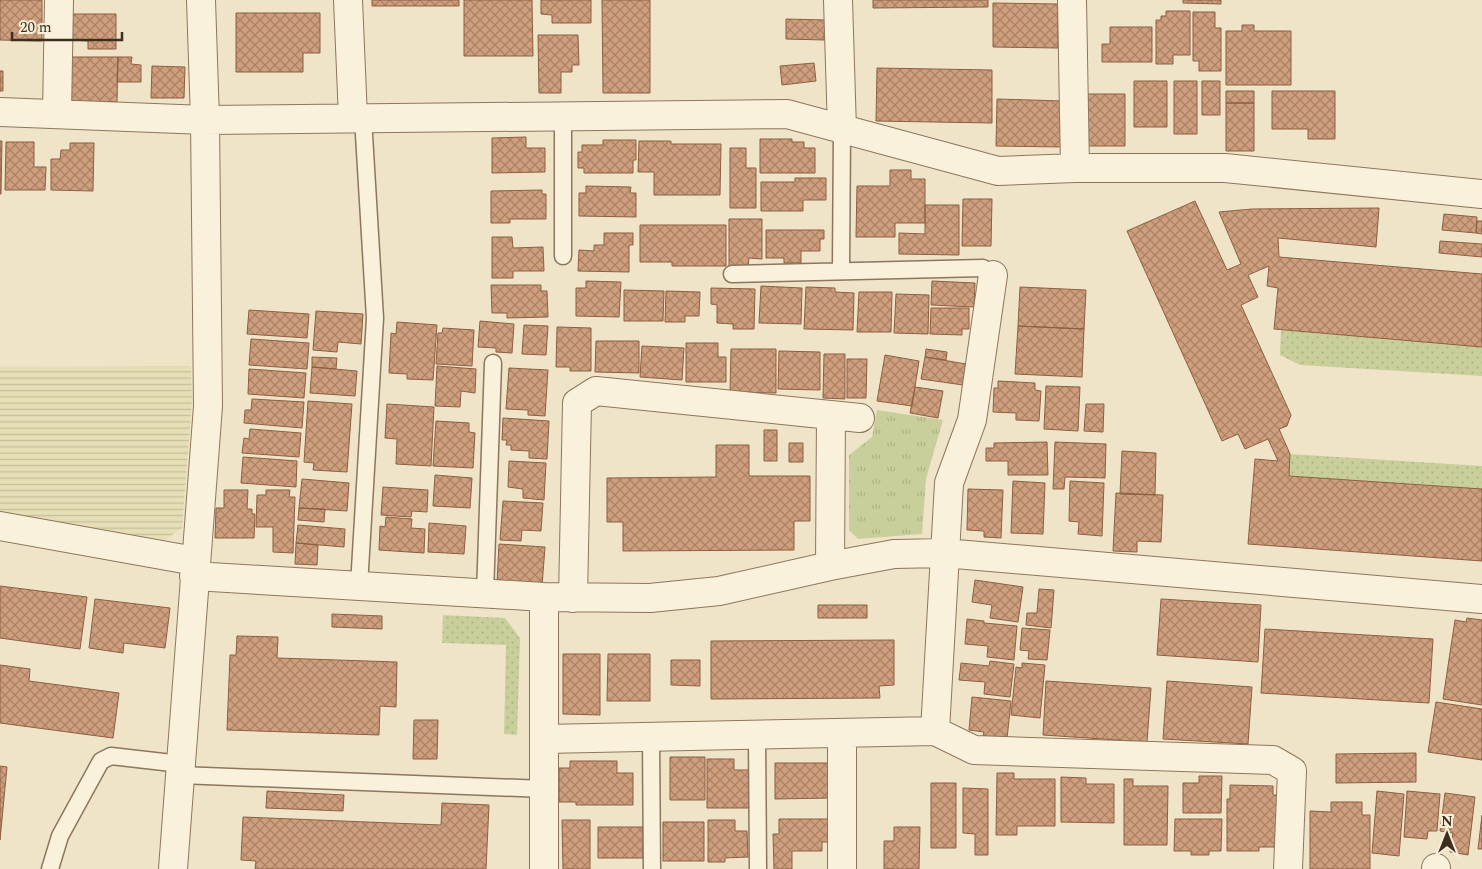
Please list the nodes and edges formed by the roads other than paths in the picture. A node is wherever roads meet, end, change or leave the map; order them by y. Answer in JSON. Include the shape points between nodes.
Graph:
{"nodes":[{"id":1,"x":58,"y":0,"type":"edge"},
{"id":2,"x":201,"y":0,"type":"edge"},
{"id":3,"x":348,"y":0,"type":"edge"},
{"id":4,"x":838,"y":0,"type":"edge"},
{"id":5,"x":1072,"y":0,"type":"edge"},
{"id":6,"x":0,"y":112,"type":"edge"},
{"id":7,"x":57,"y":113,"type":"junction"},
{"id":8,"x":563,"y":116,"type":"junction"},
{"id":9,"x":358,"y":118,"type":"junction"},
{"id":10,"x":205,"y":120,"type":"junction"},
{"id":11,"x":842,"y":130,"type":"junction"},
{"id":12,"x":1075,"y":168,"type":"junction"},
{"id":13,"x":1482,"y":194,"type":"edge"},
{"id":14,"x":562,"y":256,"type":"dead end"},
{"id":15,"x":842,"y":270,"type":"junction"},
{"id":16,"x":732,"y":274,"type":"dead end"},
{"id":17,"x":993,"y":275,"type":"joint"},
{"id":18,"x":493,"y":363,"type":"dead end"},
{"id":19,"x":831,"y":415,"type":"junction"},
{"id":20,"x":860,"y":418,"type":"dead end"},
{"id":21,"x":0,"y":526,"type":"edge"},
{"id":22,"x":944,"y":553,"type":"junction"},
{"id":23,"x":830,"y":566,"type":"junction"},
{"id":24,"x":195,"y":568,"type":"junction"},
{"id":25,"x":359,"y":586,"type":"junction"},
{"id":26,"x":485,"y":594,"type":"junction"},
{"id":27,"x":544,"y":597,"type":"junction"},
{"id":28,"x":573,"y":598,"type":"junction"},
{"id":29,"x":1482,"y":599,"type":"edge"},
{"id":30,"x":935,"y":731,"type":"junction"},
{"id":31,"x":842,"y":733,"type":"junction"},
{"id":32,"x":757,"y":735,"type":"junction"},
{"id":33,"x":651,"y":737,"type":"junction"},
{"id":34,"x":544,"y":738,"type":"junction"},
{"id":35,"x":180,"y":769,"type":"junction"},
{"id":36,"x":544,"y":789,"type":"junction"},
{"id":37,"x":50,"y":869,"type":"edge"},
{"id":38,"x":173,"y":869,"type":"edge"},
{"id":39,"x":544,"y":869,"type":"edge"},
{"id":40,"x":652,"y":869,"type":"edge"},
{"id":41,"x":758,"y":869,"type":"edge"},
{"id":42,"x":842,"y":869,"type":"edge"},
{"id":43,"x":1288,"y":869,"type":"edge"}],
"edges":[{"from":1,"to":7,"type":"street"},
{"from":2,"to":10,"type":"street"},
{"from":3,"to":9,"type":"street"},
{"from":4,"to":11,"type":"street"},
{"from":5,"to":12,"type":"street"},
{"from":6,"to":7,"type":"street"},
{"from":7,"to":10,"type":"street"},
{"from":8,"to":9,"type":"street"},
{"from":8,"to":11,"type":"street","via":[[787,114]]},
{"from":8,"to":14,"type":"lane"},
{"from":9,"to":10,"type":"street"},
{"from":9,"to":25,"type":"lane","via":[[375,318]]},
{"from":10,"to":24,"type":"street","via":[[208,406]]},
{"from":11,"to":12,"type":"street","via":[[998,171]]},
{"from":11,"to":15,"type":"lane"},
{"from":12,"to":13,"type":"street","via":[[1224,168]]},
{"from":15,"to":16,"type":"lane"},
{"from":15,"to":17,"type":"lane","via":[[983,268]]},
{"from":17,"to":22,"type":"street","via":[[972,420],[949,483]]},
{"from":18,"to":26,"type":"lane"},
{"from":19,"to":20,"type":"street"},
{"from":19,"to":23,"type":"street"},
{"from":19,"to":28,"type":"street","via":[[596,391],[576,403]]},
{"from":21,"to":24,"type":"street"},
{"from":22,"to":23,"type":"street","via":[[894,554]]},
{"from":22,"to":29,"type":"street"},
{"from":22,"to":30,"type":"street"},
{"from":23,"to":28,"type":"street","via":[[719,591],[650,598]]},
{"from":24,"to":25,"type":"street"},
{"from":24,"to":35,"type":"street"},
{"from":25,"to":26,"type":"street"},
{"from":26,"to":27,"type":"street"},
{"from":27,"to":28,"type":"street"},
{"from":27,"to":34,"type":"street"},
{"from":30,"to":31,"type":"street"},
{"from":30,"to":43,"type":"street","via":[[974,750],[1273,760],[1292,771]]},
{"from":31,"to":32,"type":"street"},
{"from":31,"to":42,"type":"street"},
{"from":32,"to":33,"type":"street"},
{"from":32,"to":41,"type":"lane"},
{"from":33,"to":34,"type":"street"},
{"from":33,"to":40,"type":"lane"},
{"from":34,"to":36,"type":"street"},
{"from":35,"to":36,"type":"lane"},
{"from":35,"to":37,"type":"lane","via":[[111,756],[101,761],[60,836]]},
{"from":35,"to":38,"type":"street"},
{"from":36,"to":39,"type":"street"}]}
